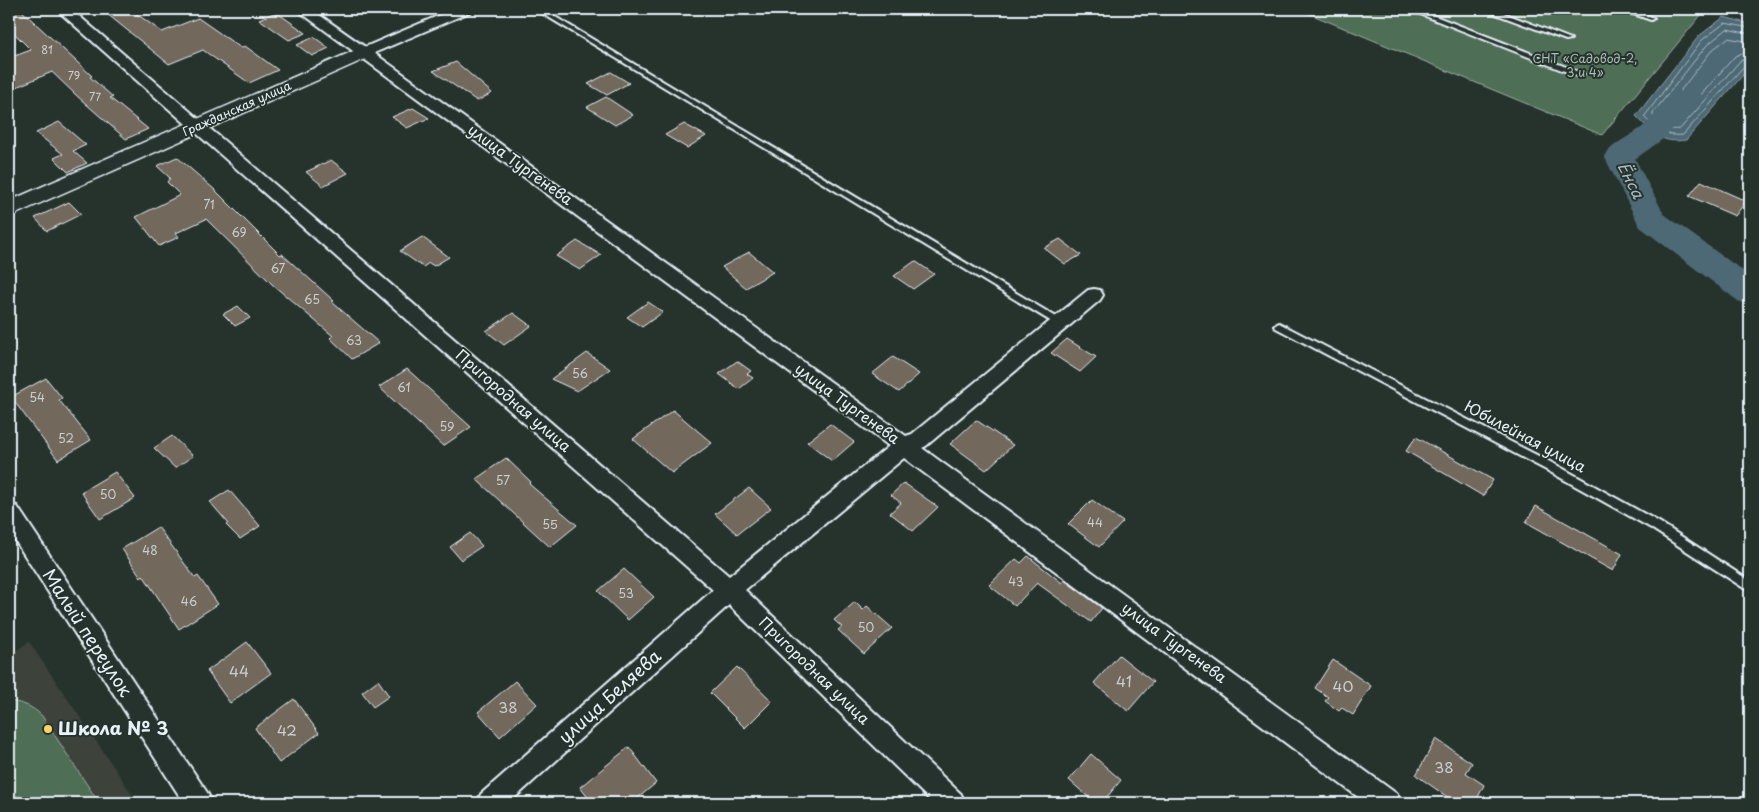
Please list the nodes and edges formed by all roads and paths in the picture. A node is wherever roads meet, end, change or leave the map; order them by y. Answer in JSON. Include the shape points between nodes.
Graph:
{"nodes":[{"id":1,"x":63,"y":9,"type":"edge"},
{"id":2,"x":303,"y":9,"type":"edge"},
{"id":3,"x":465,"y":9,"type":"edge"},
{"id":4,"x":538,"y":9,"type":"edge"},
{"id":5,"x":1412,"y":9,"type":"edge"},
{"id":6,"x":1487,"y":9,"type":"edge"},
{"id":7,"x":1624,"y":9,"type":"edge"},
{"id":8,"x":1652,"y":18,"type":"dead end"},
{"id":9,"x":1568,"y":39,"type":"dead end"},
{"id":10,"x":365,"y":52,"type":"junction"},
{"id":11,"x":1580,"y":74,"type":"dead end"},
{"id":12,"x":199,"y":125,"type":"junction"},
{"id":13,"x":9,"y":210,"type":"edge"},
{"id":14,"x":1094,"y":295,"type":"dead end"},
{"id":15,"x":1060,"y":323,"type":"junction"},
{"id":16,"x":1280,"y":326,"type":"dead end"},
{"id":17,"x":904,"y":446,"type":"junction"},
{"id":18,"x":9,"y":513,"type":"edge"},
{"id":19,"x":1750,"y":586,"type":"edge"},
{"id":20,"x":729,"y":590,"type":"junction"},
{"id":21,"x":501,"y":800,"type":"edge"},
{"id":22,"x":199,"y":803,"type":"edge"},
{"id":23,"x":952,"y":803,"type":"edge"},
{"id":24,"x":1388,"y":803,"type":"edge"}],
"edges":[{"from":1,"to":12,"type":"street","name":"Пригородная улица"},
{"from":2,"to":10,"type":"street","name":"улица Тургенева"},
{"from":3,"to":10,"type":"street","name":"Гражданская улица"},
{"from":4,"to":15,"type":"lane"},
{"from":5,"to":11,"type":"lane"},
{"from":6,"to":9,"type":"lane"},
{"from":7,"to":8,"type":"lane"},
{"from":10,"to":12,"type":"street","name":"Гражданская улица"},
{"from":10,"to":17,"type":"street","name":"улица Тургенева"},
{"from":12,"to":13,"type":"street","name":"Гражданская улица"},
{"from":12,"to":20,"type":"street","name":"Пригородная улица"},
{"from":14,"to":15,"type":"street","name":"улица Беляева"},
{"from":15,"to":17,"type":"street","name":"улица Беляева","via":[[919,440]]},
{"from":16,"to":19,"type":"lane","name":"Юбилейная улица","via":[[1556,470],[1655,525]]},
{"from":17,"to":20,"type":"street","name":"улица Беляева"},
{"from":17,"to":24,"type":"street","name":"улица Тургенева"},
{"from":18,"to":22,"type":"street","name":"Малый переулок"},
{"from":20,"to":21,"type":"street","name":"улица Беляева"},
{"from":20,"to":23,"type":"street","name":"Пригородная улица"}]}
